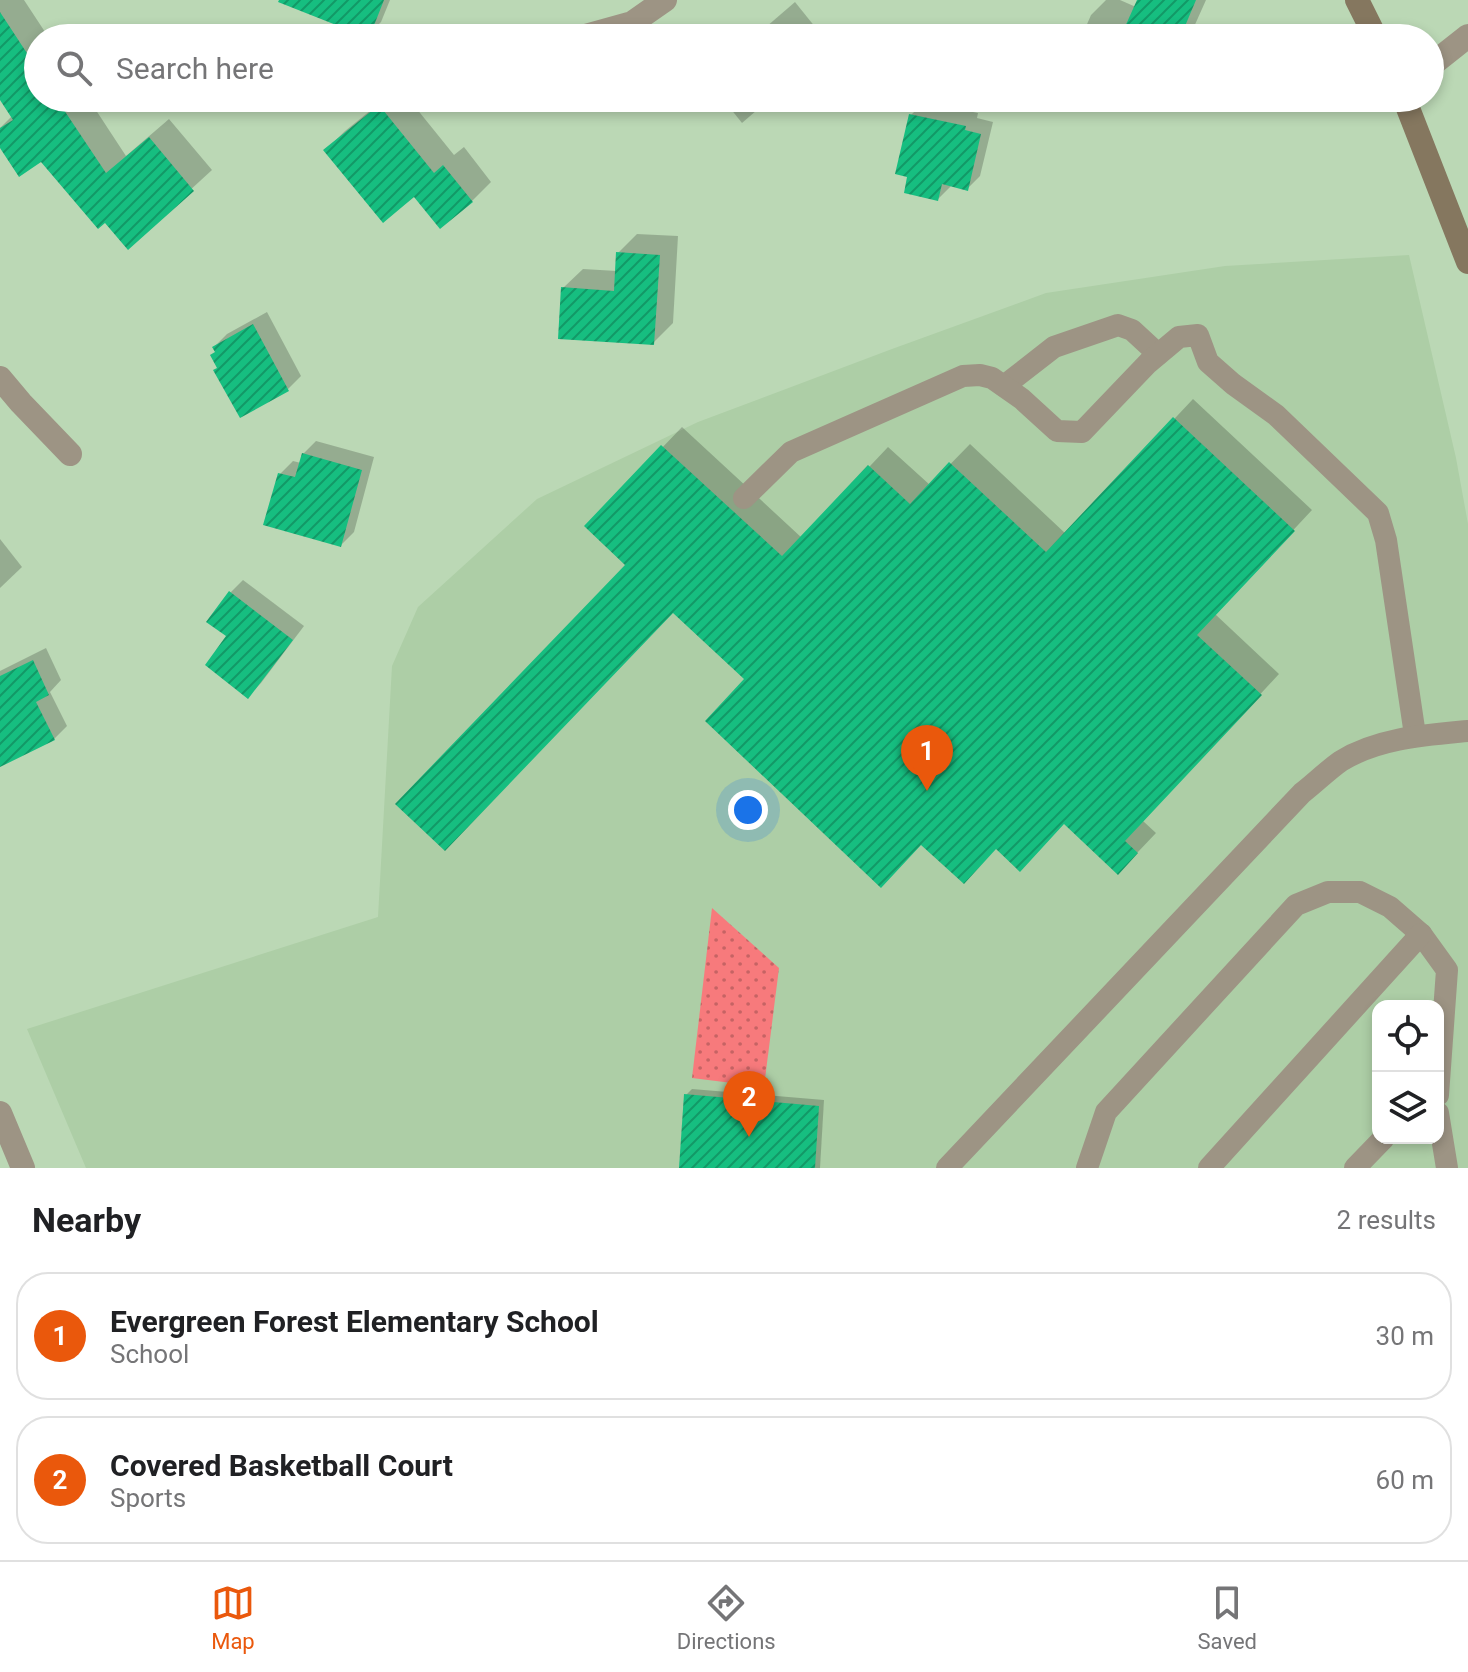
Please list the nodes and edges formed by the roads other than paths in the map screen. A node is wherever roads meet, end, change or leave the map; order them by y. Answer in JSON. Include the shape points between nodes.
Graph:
{"nodes":[{"id":1,"x":665,"y":0,"type":"edge"},
{"id":2,"x":1357,"y":0,"type":"edge"},
{"id":3,"x":628,"y":24,"type":"edge"},
{"id":4,"x":1369,"y":24,"type":"edge"},
{"id":5,"x":1468,"y":36,"type":"edge"},
{"id":6,"x":1444,"y":55,"type":"edge"},
{"id":7,"x":1409,"y":112,"type":"edge"},
{"id":8,"x":1468,"y":262,"type":"edge"},
{"id":9,"x":1158,"y":354,"type":"junction"},
{"id":10,"x":0,"y":378,"type":"edge"},
{"id":11,"x":1004,"y":386,"type":"junction"},
{"id":12,"x":70,"y":454,"type":"dead end"},
{"id":13,"x":744,"y":498,"type":"dead end"},
{"id":14,"x":1468,"y":731,"type":"edge"},
{"id":15,"x":1415,"y":735,"type":"junction"},
{"id":16,"x":1421,"y":934,"type":"junction"},
{"id":17,"x":1439,"y":1072,"type":"edge"},
{"id":18,"x":0,"y":1113,"type":"edge"},
{"id":19,"x":1378,"y":1144,"type":"edge"},
{"id":20,"x":1443,"y":1144,"type":"edge"},
{"id":21,"x":23,"y":1168,"type":"edge"},
{"id":22,"x":947,"y":1168,"type":"edge"},
{"id":23,"x":1087,"y":1168,"type":"edge"},
{"id":24,"x":1209,"y":1168,"type":"edge"},
{"id":25,"x":1355,"y":1168,"type":"edge"},
{"id":26,"x":1447,"y":1168,"type":"edge"}],
"edges":[{"from":1,"to":3,"type":"street"},
{"from":2,"to":4,"type":"street"},
{"from":5,"to":6,"type":"street"},
{"from":7,"to":8,"type":"street"},
{"from":9,"to":11,"type":"lane","via":[[1132,330],[1118,325],[1054,347]]},
{"from":9,"to":11,"type":"lane","via":[[1082,432],[1057,431]]},
{"from":9,"to":15,"type":"lane","via":[[1179,337],[1198,335],[1208,362],[1276,415],[1378,513]]},
{"from":10,"to":12,"type":"street"},
{"from":11,"to":13,"type":"lane","via":[[980,375],[963,376],[791,452]]},
{"from":14,"to":15,"type":"lane"},
{"from":15,"to":22,"type":"lane","via":[[1364,750],[1302,793]]},
{"from":16,"to":17,"type":"lane","via":[[1447,970]]},
{"from":16,"to":23,"type":"lane","via":[[1390,907],[1360,892],[1328,892],[1296,905],[1106,1112]]},
{"from":16,"to":24,"type":"lane"},
{"from":18,"to":21,"type":"street"},
{"from":19,"to":25,"type":"lane"},
{"from":20,"to":26,"type":"lane"}]}
